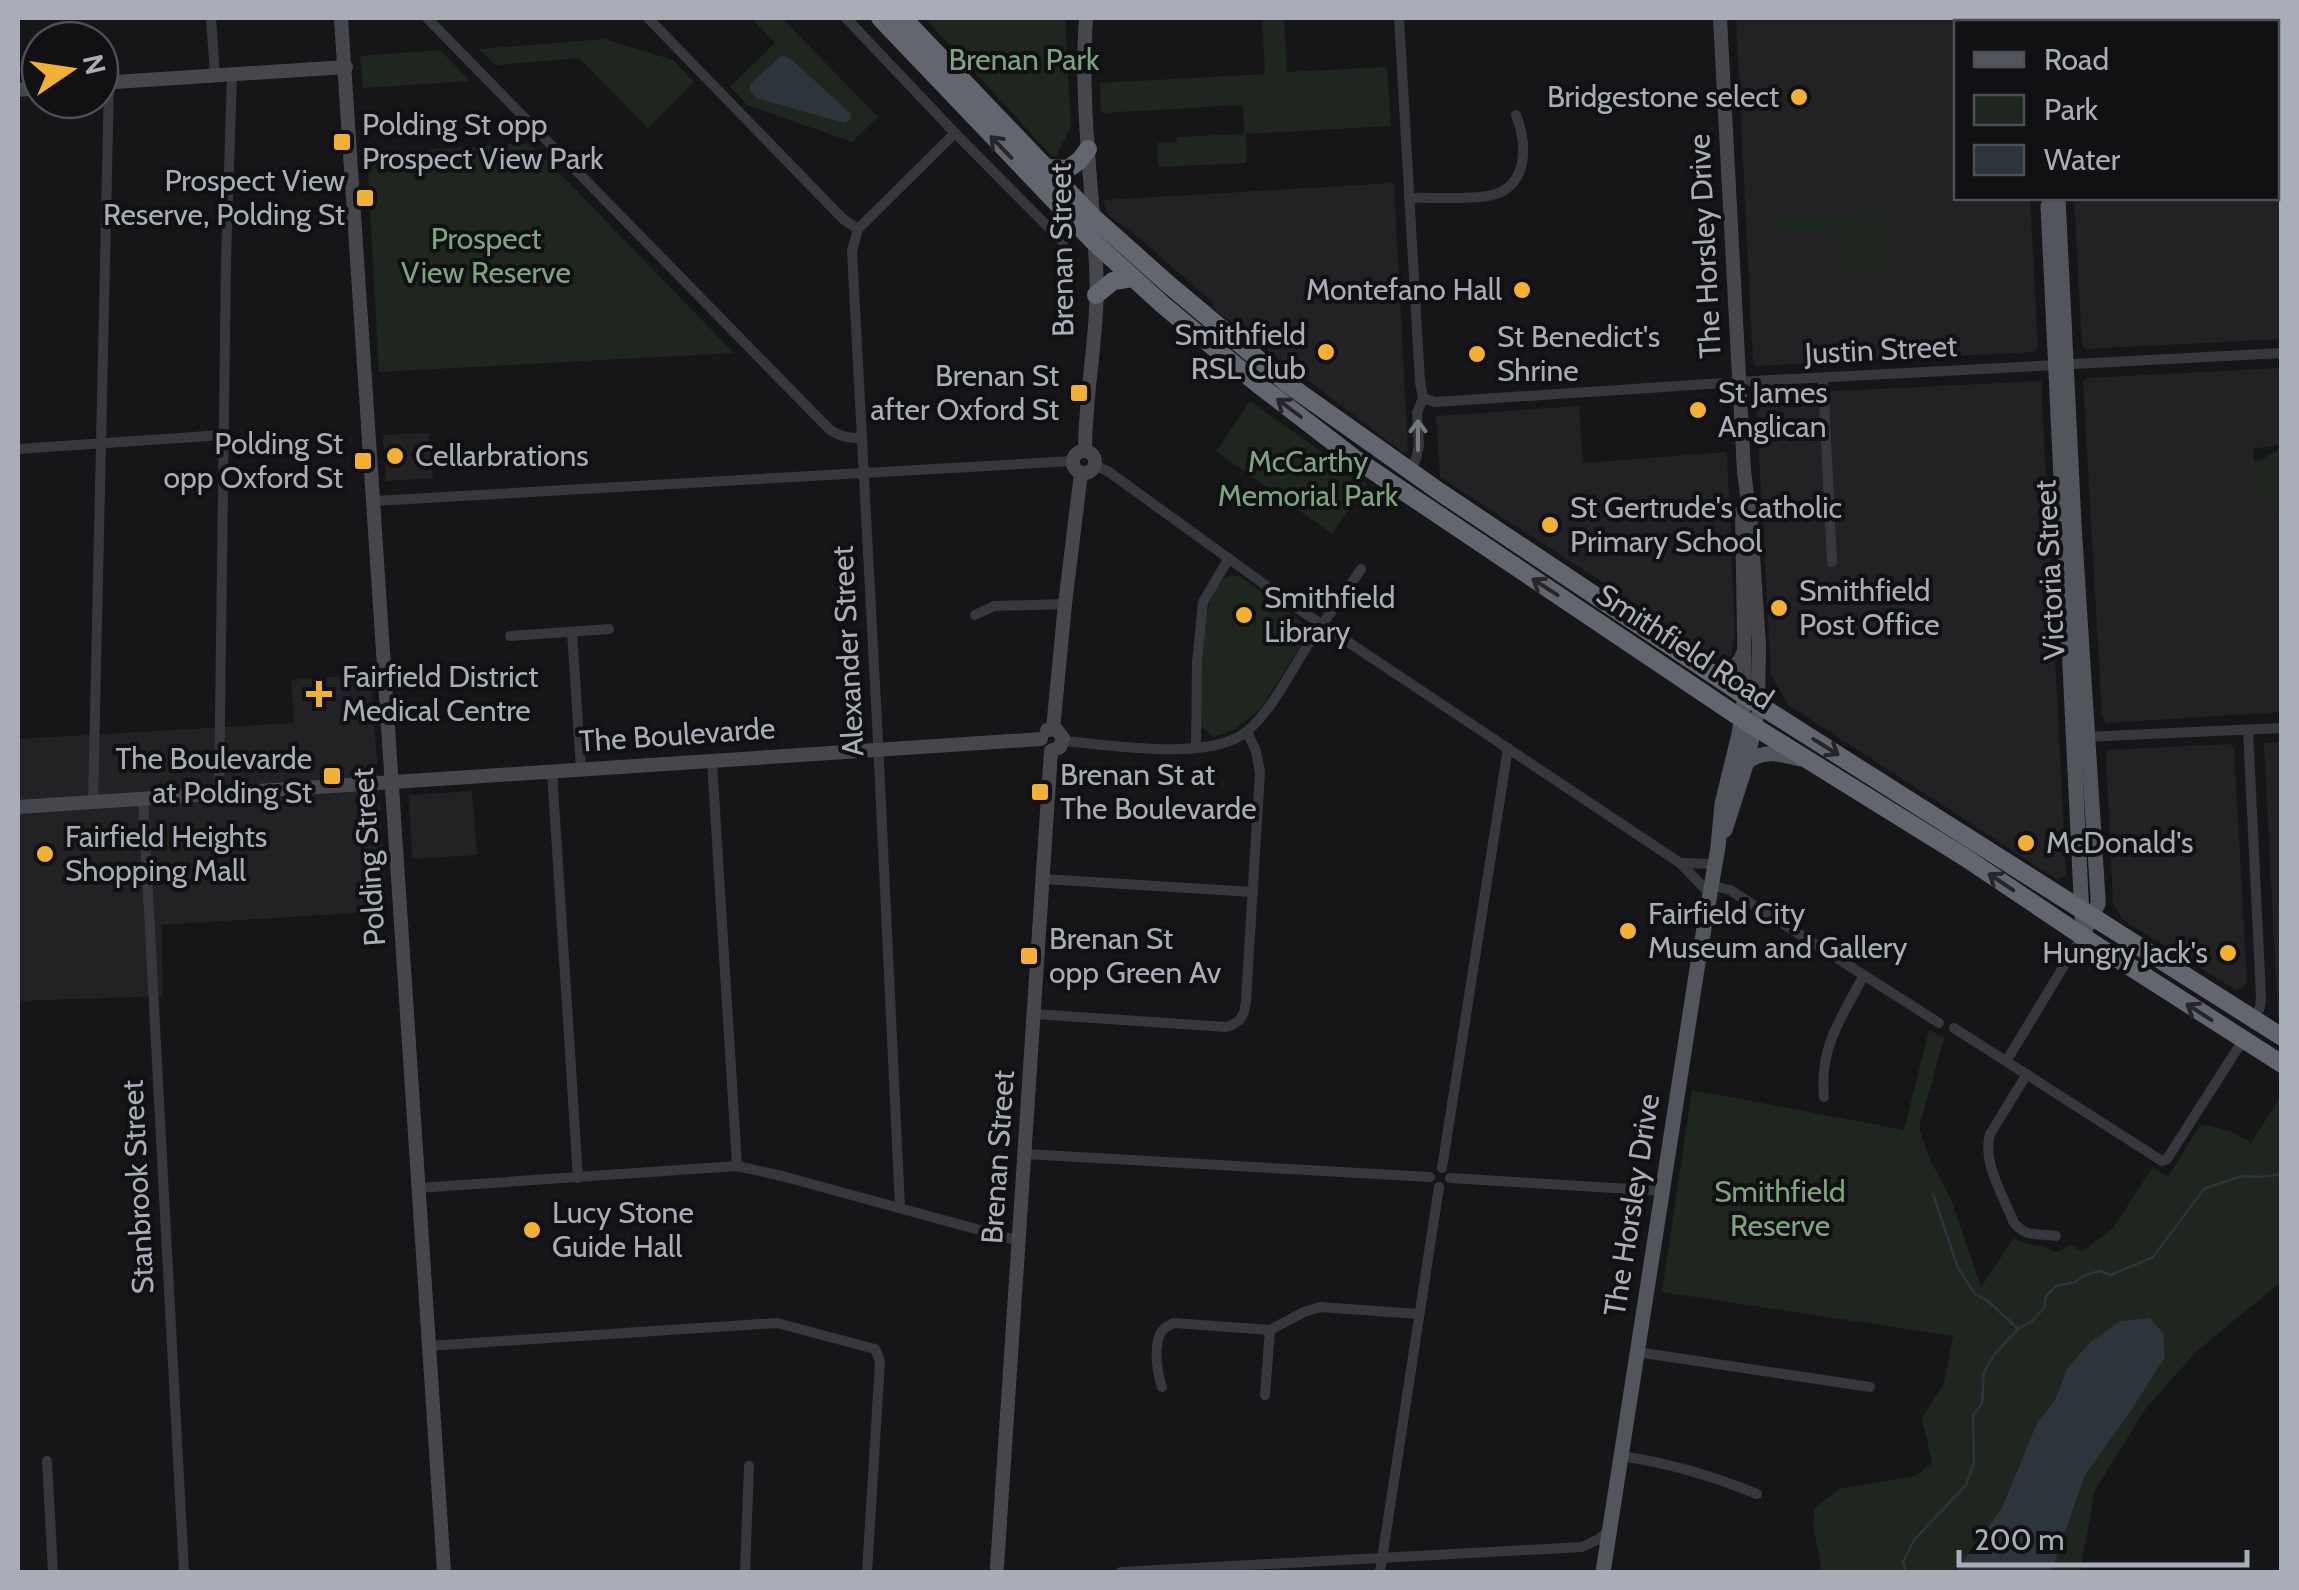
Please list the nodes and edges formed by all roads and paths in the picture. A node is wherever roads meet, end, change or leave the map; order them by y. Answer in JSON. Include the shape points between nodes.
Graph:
{"nodes":[{"id":1,"x":211,"y":18,"type":"edge"},
{"id":2,"x":341,"y":18,"type":"edge"},
{"id":3,"x":427,"y":18,"type":"edge"},
{"id":4,"x":648,"y":18,"type":"edge"},
{"id":5,"x":846,"y":18,"type":"edge"},
{"id":6,"x":880,"y":18,"type":"edge"},
{"id":7,"x":903,"y":18,"type":"edge"},
{"id":8,"x":1082,"y":18,"type":"edge"},
{"id":9,"x":1399,"y":18,"type":"edge"},
{"id":10,"x":1720,"y":18,"type":"edge"},
{"id":11,"x":346,"y":68,"type":"junction"},
{"id":12,"x":232,"y":74,"type":"junction"},
{"id":13,"x":215,"y":75,"type":"junction"},
{"id":14,"x":120,"y":82,"type":"edge"},
{"id":15,"x":1516,"y":115,"type":"dead end"},
{"id":16,"x":104,"y":120,"type":"edge"},
{"id":17,"x":955,"y":134,"type":"junction"},
{"id":18,"x":1088,"y":150,"type":"junction"},
{"id":19,"x":1045,"y":168,"type":"junction"},
{"id":20,"x":1409,"y":198,"type":"junction"},
{"id":21,"x":2047,"y":200,"type":"edge"},
{"id":22,"x":2058,"y":200,"type":"edge"},
{"id":23,"x":1092,"y":216,"type":"junction"},
{"id":24,"x":858,"y":229,"type":"junction"},
{"id":25,"x":1112,"y":234,"type":"junction"},
{"id":26,"x":1062,"y":242,"type":"dead end"},
{"id":27,"x":1094,"y":242,"type":"junction"},
{"id":28,"x":1133,"y":278,"type":"junction"},
{"id":29,"x":1096,"y":295,"type":"junction"},
{"id":30,"x":1195,"y":296,"type":"dead end"},
{"id":31,"x":2282,"y":352,"type":"edge"},
{"id":32,"x":2061,"y":365,"type":"junction"},
{"id":33,"x":1823,"y":378,"type":"junction"},
{"id":34,"x":1740,"y":382,"type":"junction"},
{"id":35,"x":1424,"y":398,"type":"junction"},
{"id":36,"x":224,"y":435,"type":"junction"},
{"id":37,"x":862,"y":438,"type":"junction"},
{"id":38,"x":101,"y":444,"type":"junction"},
{"id":39,"x":18,"y":449,"type":"edge"},
{"id":40,"x":1084,"y":462,"type":"junction"},
{"id":41,"x":1409,"y":471,"type":"junction"},
{"id":42,"x":1744,"y":471,"type":"junction"},
{"id":43,"x":864,"y":473,"type":"junction"},
{"id":44,"x":374,"y":501,"type":"junction"},
{"id":45,"x":1229,"y":558,"type":"junction"},
{"id":46,"x":1832,"y":562,"type":"dead end"},
{"id":47,"x":1361,"y":568,"type":"dead end"},
{"id":48,"x":1065,"y":604,"type":"junction"},
{"id":49,"x":975,"y":615,"type":"dead end"},
{"id":50,"x":1324,"y":625,"type":"junction"},
{"id":51,"x":609,"y":629,"type":"dead end"},
{"id":52,"x":572,"y":632,"type":"junction"},
{"id":53,"x":510,"y":636,"type":"dead end"},
{"id":54,"x":1745,"y":647,"type":"junction"},
{"id":55,"x":1708,"y":671,"type":"junction"},
{"id":56,"x":1751,"y":700,"type":"junction"},
{"id":57,"x":1748,"y":723,"type":"junction"},
{"id":58,"x":2282,"y":728,"type":"edge"},
{"id":59,"x":2248,"y":730,"type":"junction"},
{"id":60,"x":1247,"y":732,"type":"junction"},
{"id":61,"x":2080,"y":737,"type":"junction"},
{"id":62,"x":1052,"y":740,"type":"junction"},
{"id":63,"x":1196,"y":748,"type":"junction"},
{"id":64,"x":1508,"y":748,"type":"junction"},
{"id":65,"x":879,"y":750,"type":"junction"},
{"id":66,"x":712,"y":761,"type":"junction"},
{"id":67,"x":1747,"y":762,"type":"junction"},
{"id":68,"x":1816,"y":764,"type":"junction"},
{"id":69,"x":581,"y":769,"type":"junction"},
{"id":70,"x":552,"y":771,"type":"junction"},
{"id":71,"x":392,"y":781,"type":"junction"},
{"id":72,"x":219,"y":793,"type":"junction"},
{"id":73,"x":143,"y":799,"type":"junction"},
{"id":74,"x":93,"y":802,"type":"junction"},
{"id":75,"x":18,"y":808,"type":"edge"},
{"id":76,"x":1718,"y":847,"type":"junction"},
{"id":77,"x":1680,"y":863,"type":"junction"},
{"id":78,"x":1714,"y":864,"type":"junction"},
{"id":79,"x":1043,"y":879,"type":"junction"},
{"id":80,"x":1710,"y":889,"type":"junction"},
{"id":81,"x":1253,"y":892,"type":"junction"},
{"id":82,"x":2088,"y":913,"type":"junction"},
{"id":83,"x":2082,"y":936,"type":"junction"},
{"id":84,"x":1864,"y":975,"type":"junction"},
{"id":85,"x":1034,"y":1014,"type":"junction"},
{"id":86,"x":2254,"y":1020,"type":"junction"},
{"id":87,"x":1939,"y":1023,"type":"dead end"},
{"id":88,"x":1954,"y":1028,"type":"dead end"},
{"id":89,"x":2282,"y":1037,"type":"edge"},
{"id":90,"x":2243,"y":1040,"type":"junction"},
{"id":91,"x":2008,"y":1060,"type":"junction"},
{"id":92,"x":2282,"y":1064,"type":"edge"},
{"id":93,"x":2027,"y":1074,"type":"junction"},
{"id":94,"x":1824,"y":1097,"type":"dead end"},
{"id":95,"x":1026,"y":1154,"type":"junction"},
{"id":96,"x":738,"y":1166,"type":"junction"},
{"id":97,"x":1442,"y":1168,"type":"junction"},
{"id":98,"x":1430,"y":1177,"type":"junction"},
{"id":99,"x":578,"y":1178,"type":"junction"},
{"id":100,"x":1450,"y":1178,"type":"junction"},
{"id":101,"x":1438,"y":1187,"type":"junction"},
{"id":102,"x":418,"y":1188,"type":"junction"},
{"id":103,"x":1662,"y":1191,"type":"junction"},
{"id":104,"x":900,"y":1208,"type":"junction"},
{"id":105,"x":2056,"y":1236,"type":"dead end"},
{"id":106,"x":1020,"y":1241,"type":"junction"},
{"id":107,"x":1418,"y":1314,"type":"junction"},
{"id":108,"x":1270,"y":1330,"type":"junction"},
{"id":109,"x":428,"y":1346,"type":"junction"},
{"id":110,"x":1637,"y":1352,"type":"junction"},
{"id":111,"x":1162,"y":1387,"type":"dead end"},
{"id":112,"x":1870,"y":1387,"type":"dead end"},
{"id":113,"x":1265,"y":1396,"type":"dead end"},
{"id":114,"x":1621,"y":1456,"type":"junction"},
{"id":115,"x":47,"y":1461,"type":"dead end"},
{"id":116,"x":749,"y":1466,"type":"dead end"},
{"id":117,"x":1757,"y":1494,"type":"dead end"},
{"id":118,"x":1610,"y":1528,"type":"junction"},
{"id":119,"x":1582,"y":1547,"type":"junction"},
{"id":120,"x":1382,"y":1558,"type":"junction"},
{"id":121,"x":1604,"y":1570,"type":"edge"},
{"id":122,"x":998,"y":1571,"type":"edge"},
{"id":123,"x":53,"y":1572,"type":"edge"},
{"id":124,"x":184,"y":1572,"type":"edge"},
{"id":125,"x":444,"y":1572,"type":"edge"},
{"id":126,"x":745,"y":1572,"type":"edge"},
{"id":127,"x":867,"y":1572,"type":"edge"},
{"id":128,"x":1121,"y":1572,"type":"edge"},
{"id":129,"x":1156,"y":1572,"type":"edge"},
{"id":130,"x":1380,"y":1572,"type":"edge"}],
"edges":[{"from":1,"to":13,"type":"street"},
{"from":2,"to":11,"type":"street","name":"Polding Street"},
{"from":3,"to":37,"type":"street","via":[[830,430]]},
{"from":4,"to":24,"type":"street"},
{"from":5,"to":17,"type":"street"},
{"from":27,"to":6,"type":"highway","name":"Smithfield Road","one_way":true},
{"from":7,"to":19,"type":"highway","name":"Smithfield Road"},
{"from":8,"to":18,"type":"street","name":"Brenan Street"},
{"from":9,"to":20,"type":"street"},
{"from":10,"to":34,"type":"street","name":"The Horsley Drive"},
{"from":11,"to":12,"type":"street"},
{"from":11,"to":44,"type":"street","name":"Polding Street"},
{"from":12,"to":13,"type":"street"},
{"from":12,"to":36,"type":"street"},
{"from":13,"to":14,"type":"street"},
{"from":15,"to":20,"type":"street","via":[[1524,133],[1522,167],[1501,192]]},
{"from":16,"to":38,"type":"street"},
{"from":17,"to":24,"type":"street"},
{"from":17,"to":26,"type":"street"},
{"from":18,"to":19,"type":"highway","via":[[1068,169]]},
{"from":18,"to":23,"type":"street","name":"Brenan Street"},
{"from":19,"to":23,"type":"highway","name":"Smithfield Road"},
{"from":20,"to":35,"type":"street"},
{"from":21,"to":32,"type":"main road","name":"Victoria Street"},
{"from":22,"to":32,"type":"main road","name":"Victoria Street"},
{"from":23,"to":25,"type":"highway","name":"Smithfield Road"},
{"from":23,"to":27,"type":"street","name":"Brenan Street"},
{"from":24,"to":37,"type":"street","name":"Alexander Street","via":[[852,250]]},
{"from":25,"to":30,"type":"highway"},
{"from":25,"to":41,"type":"highway","name":"Smithfield Road","via":[[1289,385]]},
{"from":27,"to":28,"type":"highway","name":"Smithfield Road"},
{"from":27,"to":29,"type":"street","name":"Brenan Street"},
{"from":28,"to":29,"type":"highway","via":[[1112,281]]},
{"from":57,"to":28,"type":"highway","name":"Smithfield Road","one_way":true,"via":[[1354,458]]},
{"from":29,"to":40,"type":"street","name":"Brenan Street"},
{"from":31,"to":32,"type":"street","name":"Justin Street"},
{"from":32,"to":33,"type":"street","name":"Justin Street"},
{"from":32,"to":61,"type":"main road","name":"Victoria Street"},
{"from":33,"to":34,"type":"street","name":"Justin Street"},
{"from":33,"to":46,"type":"street"},
{"from":34,"to":35,"type":"street","name":"Justin Street"},
{"from":34,"to":42,"type":"street","name":"The Horsley Drive"},
{"from":41,"to":35,"type":"street","one_way":true},
{"from":36,"to":38,"type":"street"},
{"from":36,"to":72,"type":"street"},
{"from":37,"to":43,"type":"street","name":"Alexander Street"},
{"from":38,"to":39,"type":"street"},
{"from":38,"to":74,"type":"street"},
{"from":40,"to":43,"type":"street"},
{"from":40,"to":45,"type":"street","via":[[1109,472]]},
{"from":40,"to":48,"type":"street","name":"Brenan Street"},
{"from":41,"to":55,"type":"highway","name":"Smithfield Road"},
{"from":42,"to":54,"type":"street","name":"The Horsley Drive"},
{"from":42,"to":56,"type":"street","name":"The Horsley Drive","via":[[1759,645]]},
{"from":43,"to":44,"type":"street"},
{"from":43,"to":65,"type":"street","name":"Alexander Street"},
{"from":44,"to":71,"type":"street","name":"Polding Street"},
{"from":45,"to":50,"type":"street"},
{"from":45,"to":63,"type":"street","via":[[1204,602]]},
{"from":47,"to":50,"type":"street"},
{"from":48,"to":49,"type":"street","via":[[994,606]]},
{"from":48,"to":62,"type":"street","name":"Brenan Street"},
{"from":50,"to":60,"type":"street"},
{"from":50,"to":64,"type":"street"},
{"from":51,"to":52,"type":"street"},
{"from":52,"to":53,"type":"street"},
{"from":52,"to":69,"type":"street"},
{"from":54,"to":55,"type":"street","via":[[1737,665]]},
{"from":54,"to":56,"type":"street","name":"The Horsley Drive"},
{"from":55,"to":56,"type":"highway","name":"Smithfield Road"},
{"from":56,"to":57,"type":"main road","name":"The Horsley Drive"},
{"from":56,"to":82,"type":"highway","name":"Smithfield Road","one_way":true},
{"from":57,"to":67,"type":"main road","name":"The Horsley Drive"},
{"from":57,"to":68,"type":"highway","name":"Smithfield Road"},
{"from":57,"to":76,"type":"main road","name":"The Horsley Drive","via":[[1722,804]]},
{"from":58,"to":59,"type":"street"},
{"from":59,"to":61,"type":"street"},
{"from":59,"to":86,"type":"street","via":[[2261,996]]},
{"from":60,"to":63,"type":"street","name":"The Boulevarde"},
{"from":60,"to":81,"type":"street","via":[[1260,772]]},
{"from":61,"to":82,"type":"main road","name":"Victoria Street"},
{"from":62,"to":63,"type":"street","name":"The Boulevarde"},
{"from":62,"to":65,"type":"street","name":"The Boulevarde"},
{"from":62,"to":79,"type":"street","name":"Brenan Street"},
{"from":64,"to":77,"type":"street"},
{"from":64,"to":97,"type":"street"},
{"from":65,"to":66,"type":"street","name":"The Boulevarde"},
{"from":65,"to":104,"type":"street","name":"Alexander Street"},
{"from":66,"to":69,"type":"street","name":"The Boulevarde"},
{"from":66,"to":96,"type":"street"},
{"from":67,"to":68,"type":"main road","via":[[1774,752]]},
{"from":67,"to":76,"type":"main road","name":"The Horsley Drive"},
{"from":83,"to":68,"type":"highway","name":"Smithfield Road","one_way":true},
{"from":69,"to":70,"type":"street","name":"The Boulevarde"},
{"from":70,"to":71,"type":"street","name":"The Boulevarde"},
{"from":70,"to":99,"type":"street"},
{"from":71,"to":72,"type":"street","name":"The Boulevarde"},
{"from":71,"to":102,"type":"street","name":"Polding Street"},
{"from":72,"to":73,"type":"street","name":"The Boulevarde"},
{"from":73,"to":74,"type":"street","name":"The Boulevarde"},
{"from":73,"to":124,"type":"street","name":"Stanbrook Street"},
{"from":74,"to":75,"type":"street","name":"The Boulevarde"},
{"from":76,"to":78,"type":"main road","name":"The Horsley Drive"},
{"from":77,"to":78,"type":"street"},
{"from":77,"to":80,"type":"street"},
{"from":78,"to":80,"type":"main road","name":"The Horsley Drive"},
{"from":79,"to":81,"type":"street"},
{"from":79,"to":85,"type":"street","name":"Brenan Street"},
{"from":80,"to":84,"type":"street","via":[[1730,890]]},
{"from":80,"to":103,"type":"main road","name":"The Horsley Drive"},
{"from":81,"to":85,"type":"street","via":[[1245,1011],[1235,1024]]},
{"from":82,"to":83,"type":"main road","name":"Victoria Street"},
{"from":82,"to":86,"type":"highway","name":"Smithfield Road"},
{"from":90,"to":83,"type":"highway","name":"Smithfield Road","one_way":true},
{"from":83,"to":91,"type":"street"},
{"from":84,"to":87,"type":"street"},
{"from":84,"to":94,"type":"street","via":[[1825,1055]]},
{"from":85,"to":95,"type":"street","name":"Brenan Street"},
{"from":86,"to":89,"type":"highway","name":"Smithfield Road"},
{"from":88,"to":91,"type":"street"},
{"from":90,"to":92,"type":"highway","name":"Smithfield Road"},
{"from":90,"to":93,"type":"street","via":[[2167,1160]]},
{"from":91,"to":93,"type":"street"},
{"from":93,"to":105,"type":"street","via":[[1990,1134],[1988,1158],[2018,1228]]},
{"from":95,"to":98,"type":"street"},
{"from":95,"to":106,"type":"street","name":"Brenan Street"},
{"from":96,"to":99,"type":"street"},
{"from":96,"to":104,"type":"street"},
{"from":97,"to":98,"type":"street"},
{"from":97,"to":100,"type":"street"},
{"from":98,"to":101,"type":"street"},
{"from":99,"to":102,"type":"street"},
{"from":100,"to":101,"type":"street"},
{"from":100,"to":103,"type":"street"},
{"from":101,"to":107,"type":"street"},
{"from":102,"to":109,"type":"street","name":"Polding Street"},
{"from":103,"to":110,"type":"main road","name":"The Horsley Drive"},
{"from":104,"to":106,"type":"street"},
{"from":106,"to":122,"type":"street","name":"Brenan Street"},
{"from":107,"to":108,"type":"street","via":[[1320,1307]]},
{"from":107,"to":120,"type":"street"},
{"from":108,"to":111,"type":"street","via":[[1170,1324],[1160,1335]]},
{"from":108,"to":113,"type":"street"},
{"from":109,"to":125,"type":"street","name":"Polding Street"},
{"from":109,"to":127,"type":"street","via":[[777,1323],[875,1350],[880,1361]]},
{"from":110,"to":112,"type":"street"},
{"from":110,"to":114,"type":"main road","name":"The Horsley Drive"},
{"from":114,"to":117,"type":"street","via":[[1676,1466]]},
{"from":114,"to":118,"type":"main road","name":"The Horsley Drive"},
{"from":115,"to":123,"type":"street"},
{"from":116,"to":126,"type":"street"},
{"from":118,"to":119,"type":"street"},
{"from":118,"to":121,"type":"main road","name":"The Horsley Drive"},
{"from":119,"to":120,"type":"street"},
{"from":119,"to":121,"type":"street","via":[[1596,1554]]},
{"from":120,"to":129,"type":"street"},
{"from":120,"to":130,"type":"street"},
{"from":128,"to":129,"type":"street"}]}
